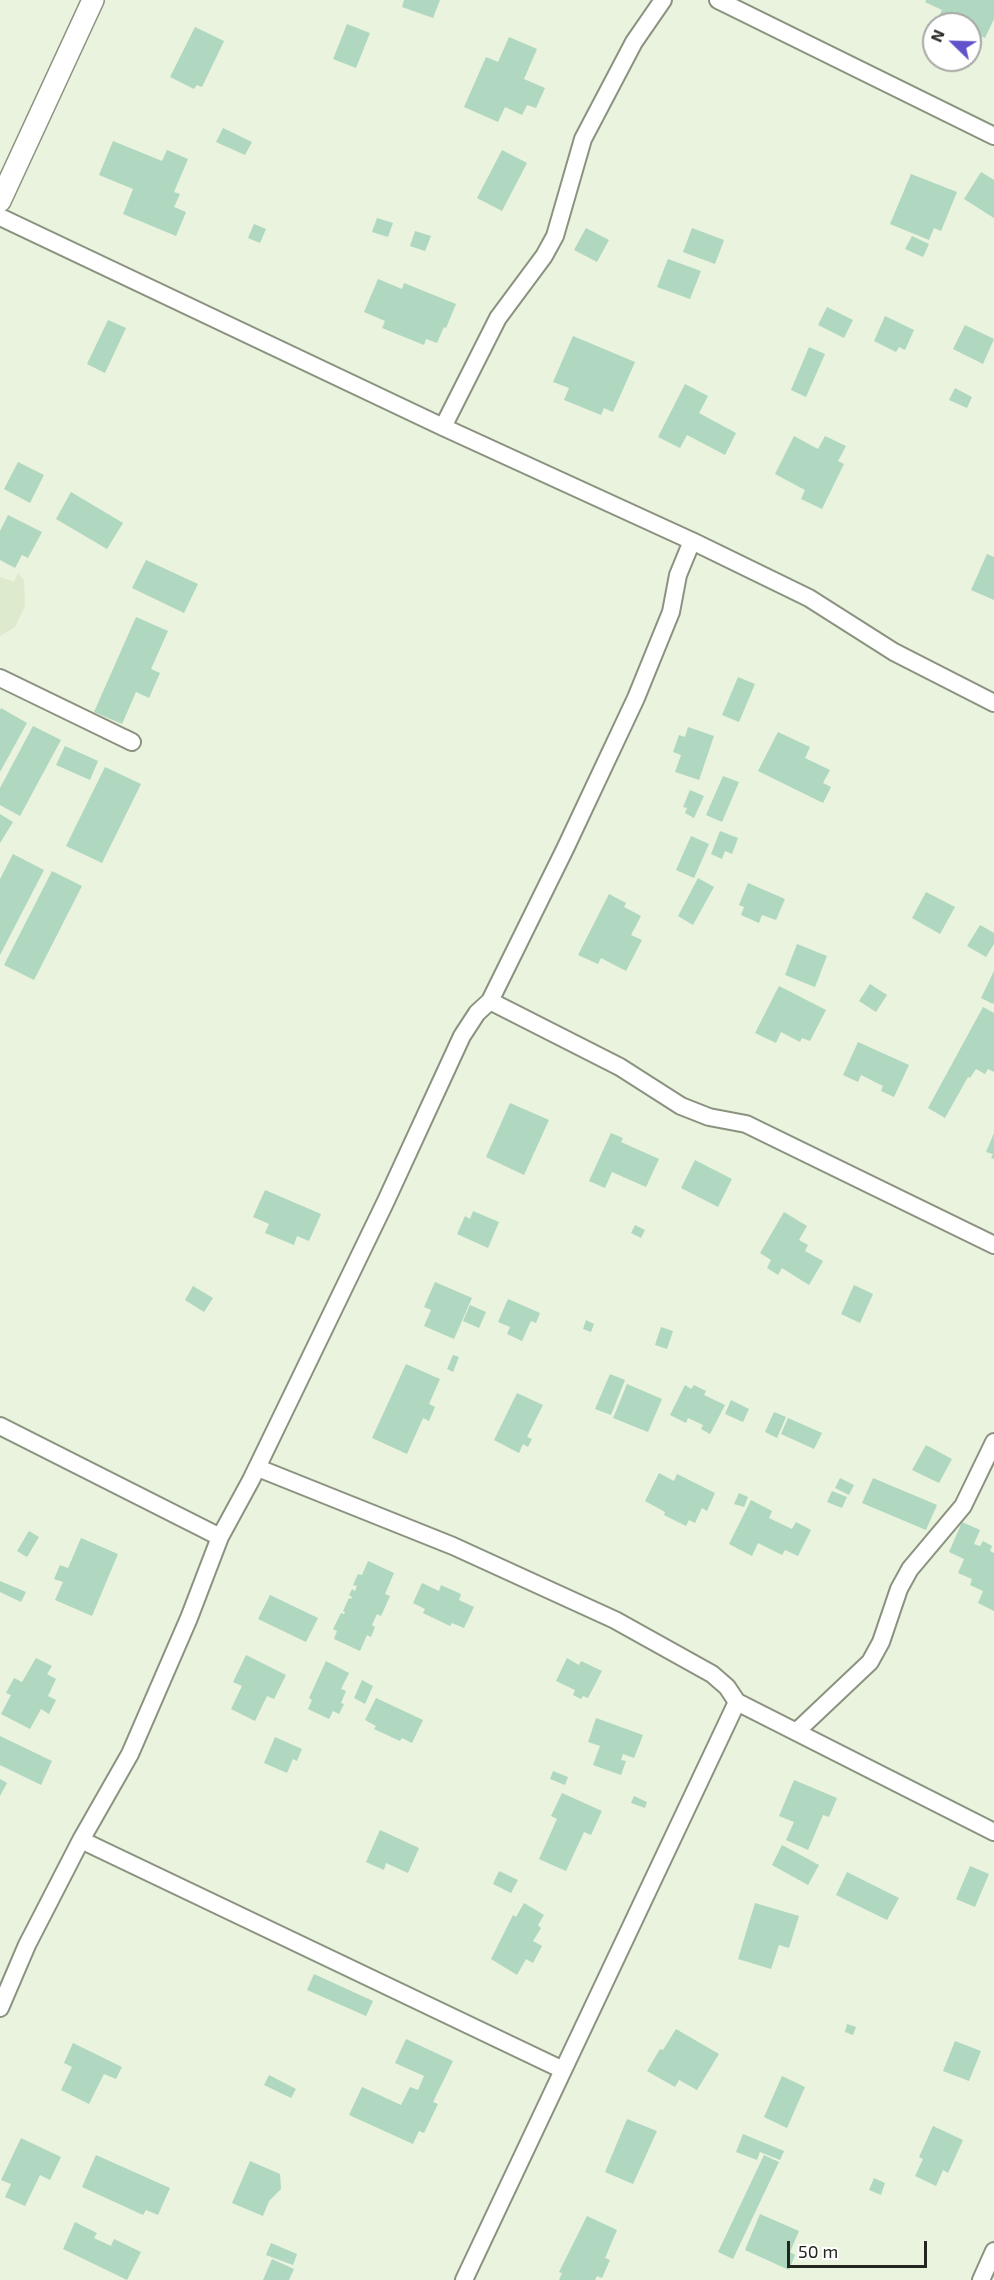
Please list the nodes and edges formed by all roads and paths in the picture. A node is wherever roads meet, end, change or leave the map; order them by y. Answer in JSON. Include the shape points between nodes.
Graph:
{"nodes":[{"id":1,"x":93,"y":0,"type":"edge"},
{"id":2,"x":663,"y":0,"type":"edge"},
{"id":3,"x":718,"y":0,"type":"edge"},
{"id":4,"x":994,"y":136,"type":"edge"},
{"id":5,"x":0,"y":201,"type":"edge"},
{"id":6,"x":0,"y":217,"type":"edge"},
{"id":7,"x":443,"y":427,"type":"junction"},
{"id":8,"x":692,"y":541,"type":"junction"},
{"id":9,"x":0,"y":678,"type":"edge"},
{"id":10,"x":994,"y":703,"type":"edge"},
{"id":11,"x":124,"y":738,"type":"dead end"},
{"id":12,"x":490,"y":1001,"type":"junction"},
{"id":13,"x":994,"y":1245,"type":"edge"},
{"id":14,"x":0,"y":1426,"type":"edge"},
{"id":15,"x":994,"y":1442,"type":"edge"},
{"id":16,"x":258,"y":1468,"type":"junction"},
{"id":17,"x":220,"y":1537,"type":"junction"},
{"id":18,"x":737,"y":1702,"type":"junction"},
{"id":19,"x":796,"y":1732,"type":"junction"},
{"id":20,"x":994,"y":1832,"type":"edge"},
{"id":21,"x":81,"y":1840,"type":"junction"},
{"id":22,"x":0,"y":2008,"type":"edge"},
{"id":23,"x":562,"y":2070,"type":"junction"},
{"id":24,"x":994,"y":2252,"type":"edge"},
{"id":25,"x":464,"y":2280,"type":"edge"},
{"id":26,"x":981,"y":2280,"type":"edge"}],
"edges":[{"from":1,"to":5,"type":"street"},
{"from":2,"to":7,"type":"street","via":[[634,42],[583,139],[555,236],[498,318]]},
{"from":3,"to":4,"type":"street"},
{"from":6,"to":7,"type":"street"},
{"from":7,"to":8,"type":"street"},
{"from":8,"to":10,"type":"street","via":[[809,598],[894,652]]},
{"from":8,"to":12,"type":"street","via":[[678,575],[671,612],[636,698]]},
{"from":9,"to":11,"type":"street"},
{"from":12,"to":13,"type":"street","via":[[620,1067],[681,1106],[709,1117],[746,1124]]},
{"from":12,"to":16,"type":"street","via":[[462,1036]]},
{"from":14,"to":17,"type":"street"},
{"from":15,"to":19,"type":"street","via":[[963,1506],[910,1569],[870,1662]]},
{"from":16,"to":17,"type":"street"},
{"from":16,"to":18,"type":"street","via":[[453,1546],[615,1620],[712,1674]]},
{"from":17,"to":21,"type":"street","via":[[130,1754]]},
{"from":18,"to":19,"type":"street"},
{"from":18,"to":23,"type":"street"},
{"from":19,"to":20,"type":"street"},
{"from":21,"to":22,"type":"street","via":[[27,1945]]},
{"from":21,"to":23,"type":"street"},
{"from":23,"to":25,"type":"street"},
{"from":24,"to":26,"type":"street"}]}
